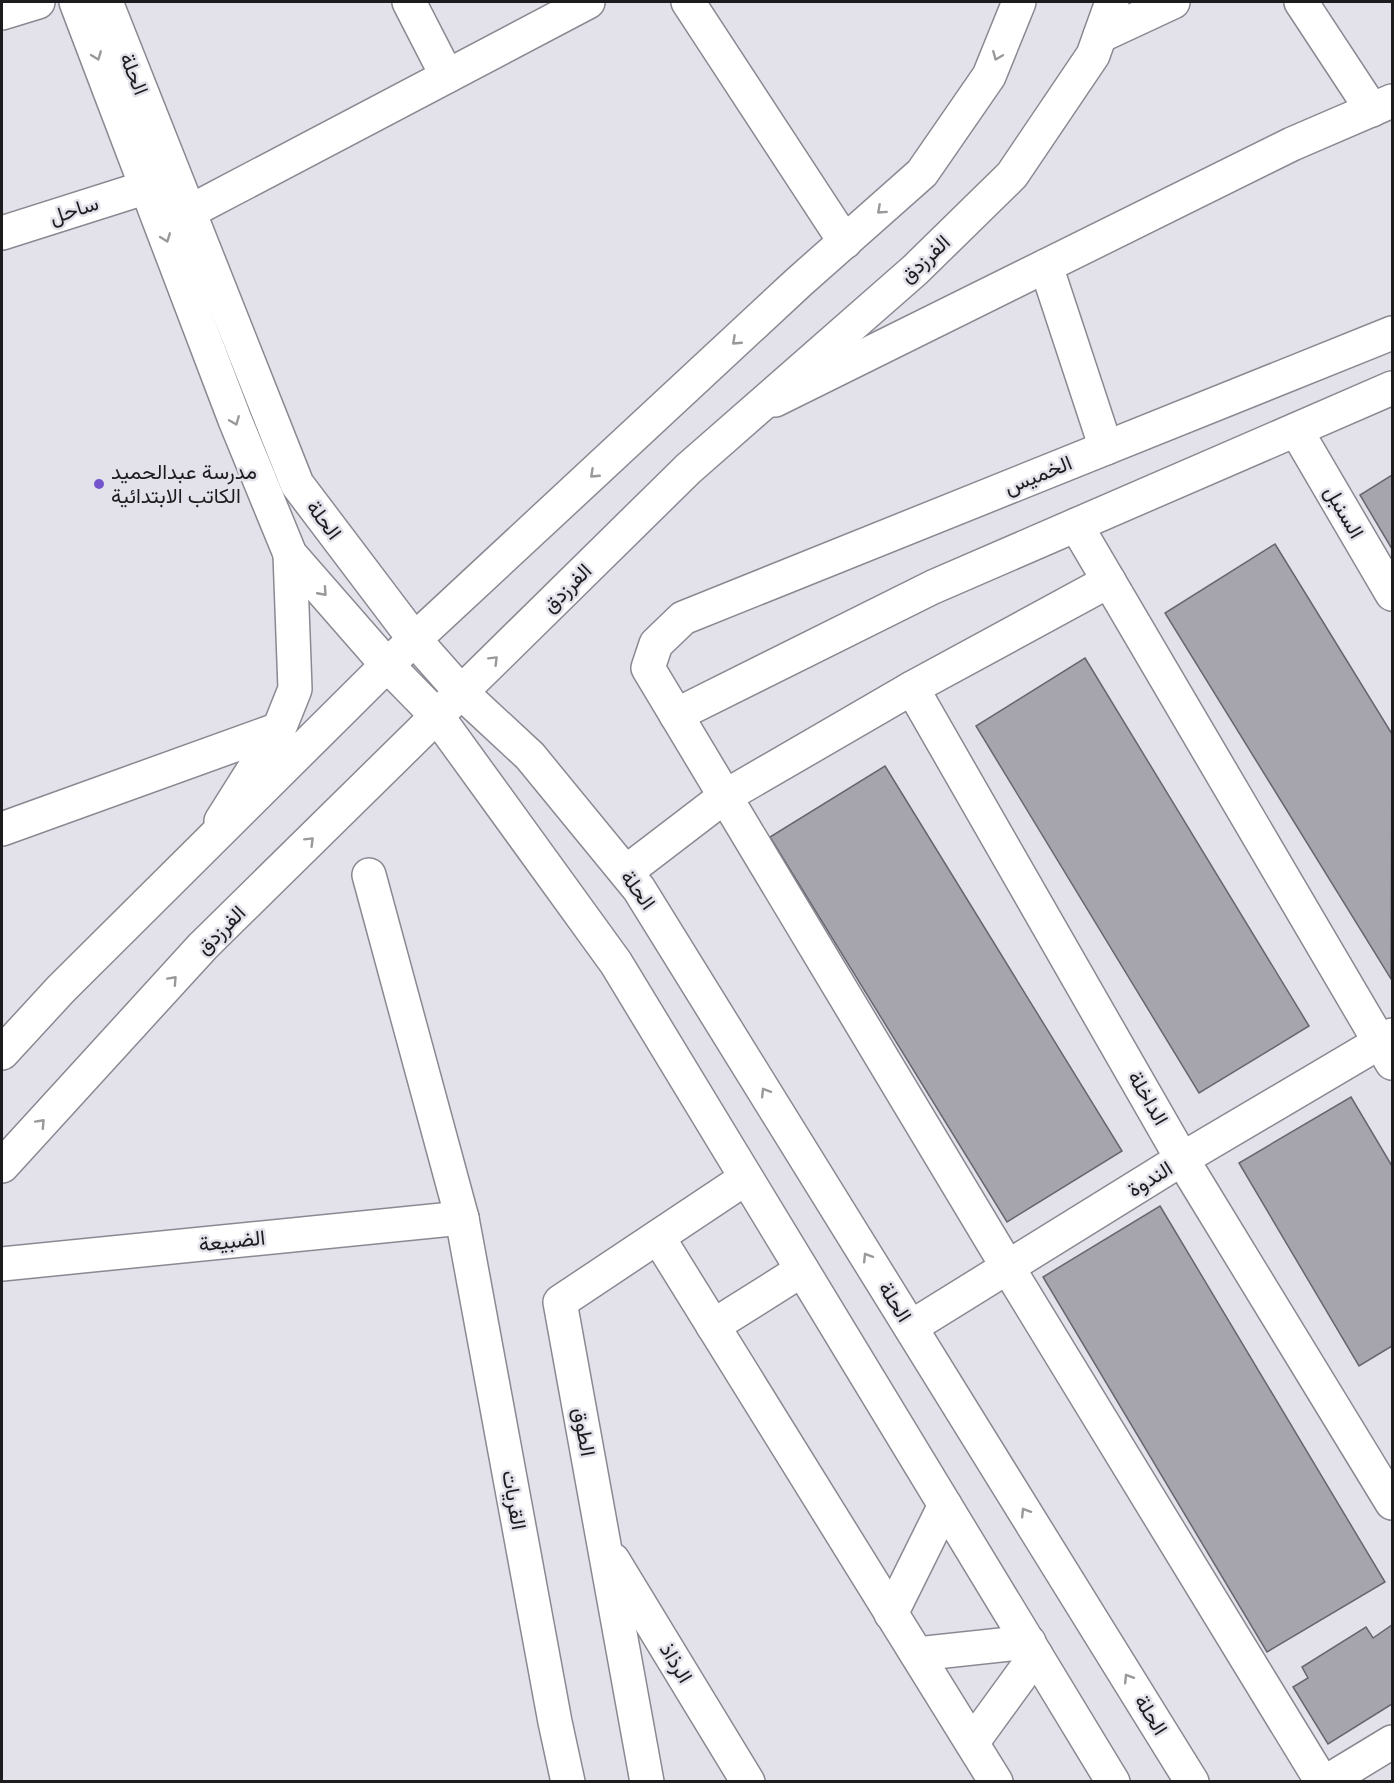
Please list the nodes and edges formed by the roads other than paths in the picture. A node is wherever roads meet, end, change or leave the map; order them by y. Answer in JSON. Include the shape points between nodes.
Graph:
{"nodes":[{"id":1,"x":38,"y":2,"type":"edge"},
{"id":2,"x":76,"y":2,"type":"edge"},
{"id":3,"x":105,"y":2,"type":"edge"},
{"id":4,"x":409,"y":2,"type":"edge"},
{"id":5,"x":588,"y":2,"type":"edge"},
{"id":6,"x":688,"y":2,"type":"edge"},
{"id":7,"x":1019,"y":2,"type":"edge"},
{"id":8,"x":1112,"y":2,"type":"edge"},
{"id":9,"x":1173,"y":2,"type":"edge"},
{"id":10,"x":1301,"y":2,"type":"edge"},
{"id":11,"x":2,"y":13,"type":"edge"},
{"id":12,"x":1100,"y":36,"type":"junction"},
{"id":13,"x":447,"y":76,"type":"junction"},
{"id":14,"x":1382,"y":105,"type":"edge"},
{"id":15,"x":147,"y":187,"type":"junction"},
{"id":16,"x":189,"y":212,"type":"junction"},
{"id":17,"x":2,"y":233,"type":"edge"},
{"id":18,"x":845,"y":242,"type":"junction"},
{"id":19,"x":1046,"y":266,"type":"junction"},
{"id":20,"x":1392,"y":333,"type":"edge"},
{"id":21,"x":1392,"y":388,"type":"edge"},
{"id":22,"x":757,"y":408,"type":"junction"},
{"id":23,"x":1296,"y":430,"type":"junction"},
{"id":24,"x":1106,"y":448,"type":"junction"},
{"id":25,"x":1076,"y":525,"type":"junction"},
{"id":26,"x":290,"y":554,"type":"junction"},
{"id":27,"x":1109,"y":581,"type":"junction"},
{"id":28,"x":1392,"y":594,"type":"edge"},
{"id":29,"x":415,"y":640,"type":"junction"},
{"id":30,"x":387,"y":665,"type":"junction"},
{"id":31,"x":912,"y":688,"type":"junction"},
{"id":32,"x":461,"y":692,"type":"junction"},
{"id":33,"x":676,"y":715,"type":"junction"},
{"id":34,"x":437,"y":716,"type":"junction"},
{"id":35,"x":279,"y":729,"type":"junction"},
{"id":36,"x":724,"y":797,"type":"junction"},
{"id":37,"x":2,"y":830,"type":"edge"},
{"id":38,"x":206,"y":845,"type":"junction"},
{"id":39,"x":626,"y":872,"type":"junction"},
{"id":40,"x":369,"y":876,"type":"dead end"},
{"id":41,"x":1388,"y":1047,"type":"edge"},
{"id":42,"x":2,"y":1053,"type":"edge"},
{"id":43,"x":1182,"y":1158,"type":"junction"},
{"id":44,"x":2,"y":1166,"type":"edge"},
{"id":45,"x":746,"y":1178,"type":"junction"},
{"id":46,"x":462,"y":1218,"type":"junction"},
{"id":47,"x":658,"y":1237,"type":"junction"},
{"id":48,"x":2,"y":1264,"type":"edge"},
{"id":49,"x":1007,"y":1266,"type":"junction"},
{"id":50,"x":802,"y":1270,"type":"junction"},
{"id":51,"x":713,"y":1326,"type":"junction"},
{"id":52,"x":911,"y":1328,"type":"junction"},
{"id":53,"x":1392,"y":1503,"type":"edge"},
{"id":54,"x":945,"y":1505,"type":"junction"},
{"id":55,"x":604,"y":1545,"type":"junction"},
{"id":56,"x":891,"y":1614,"type":"junction"},
{"id":57,"x":1032,"y":1648,"type":"junction"},
{"id":58,"x":917,"y":1654,"type":"junction"},
{"id":59,"x":1392,"y":1742,"type":"edge"},
{"id":60,"x":972,"y":1743,"type":"junction"},
{"id":61,"x":568,"y":1782,"type":"edge"},
{"id":62,"x":647,"y":1782,"type":"edge"},
{"id":63,"x":748,"y":1782,"type":"edge"},
{"id":64,"x":996,"y":1782,"type":"edge"},
{"id":65,"x":1113,"y":1782,"type":"edge"},
{"id":66,"x":1192,"y":1782,"type":"edge"},
{"id":67,"x":1324,"y":1782,"type":"edge"}],
"edges":[{"from":1,"to":11,"type":"street"},
{"from":2,"to":15,"type":"street","name":"الحلة","one_way":true},
{"from":3,"to":16,"type":"street","name":"الحلة"},
{"from":4,"to":13,"type":"street"},
{"from":5,"to":13,"type":"street"},
{"from":6,"to":18,"type":"street"},
{"from":7,"to":18,"type":"street","one_way":true,"via":[[989,76],[922,173]]},
{"from":8,"to":12,"type":"street","name":"الفرزدق"},
{"from":9,"to":12,"type":"street"},
{"from":10,"to":14,"type":"street"},
{"from":12,"to":22,"type":"street","name":"الفرزدق","via":[[1093,55],[1012,175],[915,270]]},
{"from":13,"to":16,"type":"street"},
{"from":14,"to":19,"type":"street","via":[[1292,144]]},
{"from":15,"to":17,"type":"street","name":"ساحل"},
{"from":15,"to":26,"type":"street","name":"الحلة","one_way":true},
{"from":16,"to":29,"type":"street","name":"الحلة","via":[[297,484]]},
{"from":18,"to":29,"type":"street","one_way":true},
{"from":19,"to":22,"type":"street"},
{"from":19,"to":24,"type":"street"},
{"from":20,"to":24,"type":"street","name":"الخميس"},
{"from":21,"to":23,"type":"street"},
{"from":32,"to":22,"type":"street","name":"الفرزدق","one_way":true,"via":[[688,469]]},
{"from":23,"to":25,"type":"street"},
{"from":23,"to":28,"type":"street","name":"السنبل"},
{"from":24,"to":33,"type":"street","name":"الخميس","via":[[683,618],[656,644],[648,668]]},
{"from":25,"to":27,"type":"street"},
{"from":25,"to":33,"type":"street","via":[[933,587]]},
{"from":26,"to":30,"type":"street","name":"الحلة","one_way":true},
{"from":26,"to":35,"type":"street","via":[[295,689]]},
{"from":27,"to":31,"type":"street"},
{"from":27,"to":41,"type":"street"},
{"from":29,"to":30,"type":"street"},
{"from":29,"to":32,"type":"street","name":"الحلة"},
{"from":30,"to":34,"type":"street","name":"الحلة"},
{"from":30,"to":38,"type":"street"},
{"from":31,"to":36,"type":"street"},
{"from":31,"to":43,"type":"street","name":"الداخلة"},
{"from":32,"to":34,"type":"street","name":"الفرزدق"},
{"from":32,"to":39,"type":"street","name":"الحلة","via":[[530,756]]},
{"from":33,"to":36,"type":"street"},
{"from":44,"to":34,"type":"street","name":"الفرزدق","one_way":true,"via":[[203,946]]},
{"from":34,"to":45,"type":"street","name":"الحلة","via":[[616,963]]},
{"from":35,"to":37,"type":"street"},
{"from":35,"to":38,"type":"street"},
{"from":36,"to":39,"type":"street"},
{"from":36,"to":49,"type":"street"},
{"from":38,"to":42,"type":"street"},
{"from":52,"to":39,"type":"street","name":"الحلة","one_way":true},
{"from":40,"to":46,"type":"street","name":"القريات"},
{"from":41,"to":43,"type":"street","name":"الندوة"},
{"from":43,"to":49,"type":"street","name":"الندوة"},
{"from":43,"to":53,"type":"street","name":"الداخلة"},
{"from":45,"to":47,"type":"street","name":"الطوق"},
{"from":45,"to":50,"type":"street","name":"الحلة"},
{"from":46,"to":48,"type":"street","name":"الضبيعة"},
{"from":46,"to":61,"type":"street","name":"القريات"},
{"from":47,"to":51,"type":"street"},
{"from":47,"to":55,"type":"street","name":"الطوق","via":[[560,1302]]},
{"from":49,"to":52,"type":"street","name":"الندوة"},
{"from":49,"to":67,"type":"street"},
{"from":50,"to":51,"type":"street"},
{"from":50,"to":54,"type":"street","name":"الحلة"},
{"from":51,"to":56,"type":"street"},
{"from":66,"to":52,"type":"street","name":"الحلة","one_way":true},
{"from":54,"to":56,"type":"street"},
{"from":54,"to":57,"type":"street","name":"الحلة"},
{"from":55,"to":62,"type":"street","name":"الطوق"},
{"from":55,"to":63,"type":"street","name":"الرذاذ"},
{"from":56,"to":58,"type":"street"},
{"from":57,"to":58,"type":"street"},
{"from":57,"to":60,"type":"street"},
{"from":57,"to":65,"type":"street","name":"الحلة"},
{"from":58,"to":60,"type":"street"},
{"from":59,"to":67,"type":"street"},
{"from":60,"to":64,"type":"street"}]}
